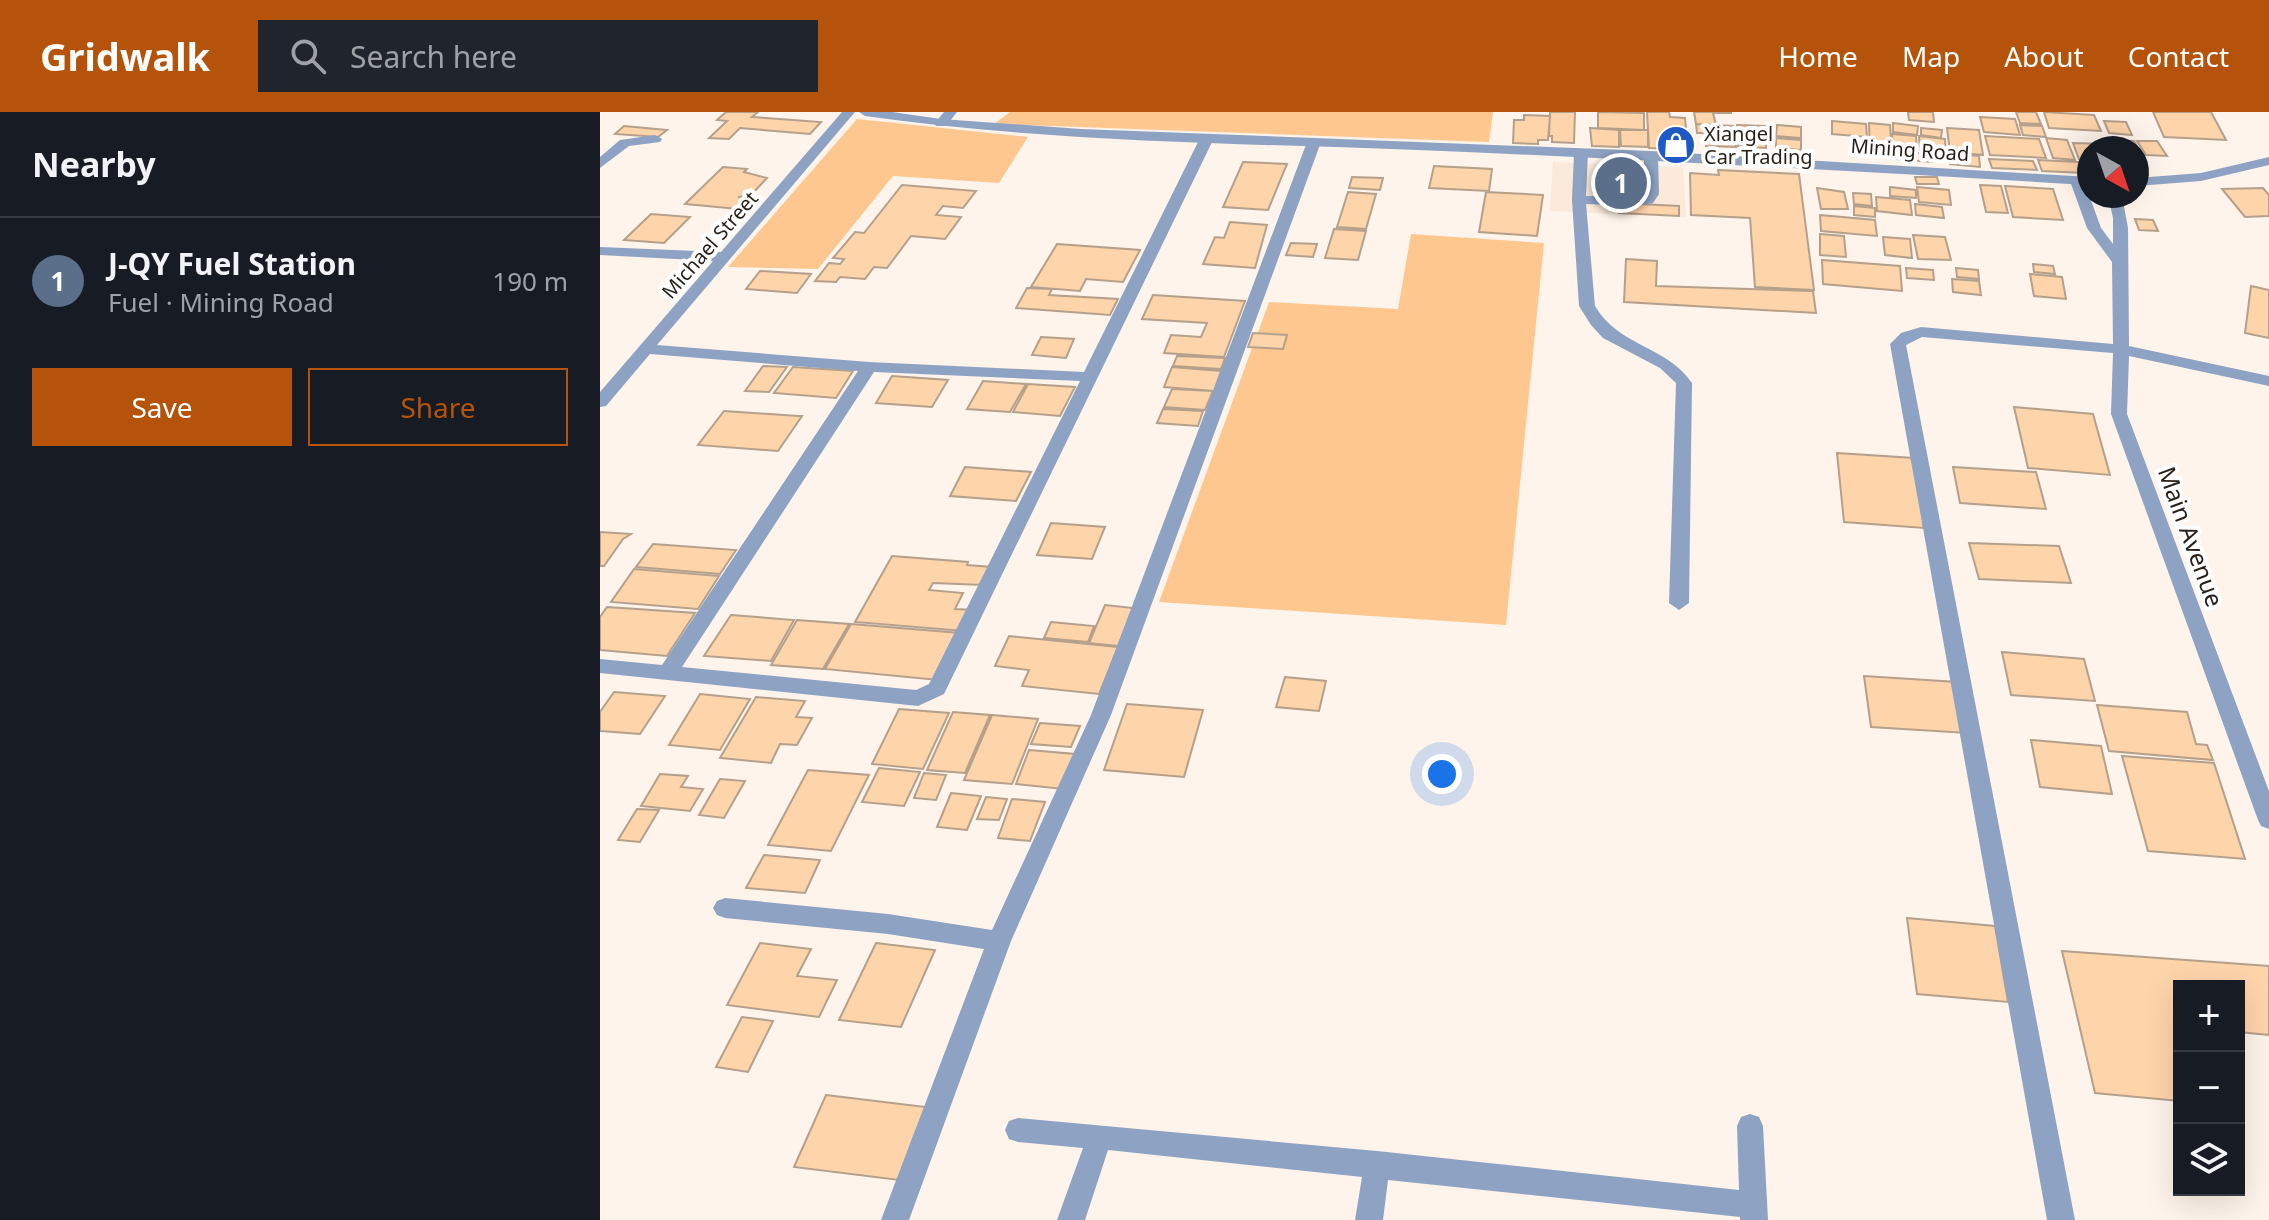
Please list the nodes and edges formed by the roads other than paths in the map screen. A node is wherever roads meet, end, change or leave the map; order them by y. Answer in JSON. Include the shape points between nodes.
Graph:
{"nodes":[{"id":1,"x":849,"y":112,"type":"edge"},
{"id":2,"x":865,"y":112,"type":"edge"},
{"id":3,"x":951,"y":112,"type":"edge"},
{"id":4,"x":941,"y":123,"type":"junction"},
{"id":5,"x":1207,"y":138,"type":"junction"},
{"id":6,"x":655,"y":139,"type":"dead end"},
{"id":7,"x":1314,"y":142,"type":"junction"},
{"id":8,"x":1581,"y":153,"type":"junction"},
{"id":9,"x":1651,"y":155,"type":"junction"},
{"id":10,"x":2269,"y":161,"type":"edge"},
{"id":11,"x":600,"y":164,"type":"edge"},
{"id":12,"x":2077,"y":181,"type":"edge"},
{"id":13,"x":2149,"y":181,"type":"edge"},
{"id":14,"x":1579,"y":200,"type":"junction"},
{"id":15,"x":2089,"y":208,"type":"edge"},
{"id":16,"x":2119,"y":208,"type":"edge"},
{"id":17,"x":600,"y":251,"type":"edge"},
{"id":18,"x":726,"y":257,"type":"junction"},
{"id":19,"x":2119,"y":262,"type":"junction"},
{"id":20,"x":645,"y":349,"type":"junction"},
{"id":21,"x":2120,"y":349,"type":"junction"},
{"id":22,"x":869,"y":367,"type":"junction"},
{"id":23,"x":1090,"y":377,"type":"junction"},
{"id":24,"x":2269,"y":381,"type":"edge"},
{"id":25,"x":600,"y":402,"type":"edge"},
{"id":26,"x":1679,"y":603,"type":"dead end"},
{"id":27,"x":600,"y":666,"type":"edge"},
{"id":28,"x":667,"y":673,"type":"junction"},
{"id":29,"x":2269,"y":820,"type":"edge"},
{"id":30,"x":725,"y":908,"type":"dead end"},
{"id":31,"x":999,"y":941,"type":"junction"},
{"id":32,"x":1750,"y":1126,"type":"dead end"},
{"id":33,"x":1018,"y":1130,"type":"dead end"},
{"id":34,"x":1100,"y":1137,"type":"junction"},
{"id":35,"x":1377,"y":1164,"type":"junction"},
{"id":36,"x":1754,"y":1212,"type":"edge"},
{"id":37,"x":895,"y":1220,"type":"edge"},
{"id":38,"x":1071,"y":1220,"type":"edge"},
{"id":39,"x":1369,"y":1220,"type":"edge"},
{"id":40,"x":2061,"y":1220,"type":"edge"}],
"edges":[{"from":1,"to":18,"type":"street","name":"Michael Street"},
{"from":2,"to":4,"type":"street","name":"Mining Road"},
{"from":3,"to":4,"type":"street"},
{"from":4,"to":5,"type":"street","name":"Mining Road"},
{"from":5,"to":7,"type":"street","name":"Mining Road"},
{"from":5,"to":23,"type":"street"},
{"from":6,"to":11,"type":"street","via":[[625,143]]},
{"from":7,"to":8,"type":"street","name":"Mining Road"},
{"from":7,"to":31,"type":"street","via":[[1101,715]]},
{"from":8,"to":9,"type":"street","name":"Mining Road"},
{"from":8,"to":14,"type":"street"},
{"from":9,"to":12,"type":"street","name":"Mining Road"},
{"from":9,"to":14,"type":"street","via":[[1648,200]]},
{"from":10,"to":13,"type":"street","via":[[2201,177]]},
{"from":14,"to":26,"type":"street","via":[[1587,306],[1593,322],[1610,338],[1676,371],[1684,383]]},
{"from":15,"to":19,"type":"street","via":[[2094,228]]},
{"from":16,"to":19,"type":"street","name":"Main Avenue","via":[[2124,223]]},
{"from":17,"to":18,"type":"street"},
{"from":18,"to":20,"type":"street","name":"Michael Street"},
{"from":19,"to":21,"type":"street","name":"Main Avenue"},
{"from":20,"to":22,"type":"street"},
{"from":20,"to":25,"type":"street","name":"Michael Street"},
{"from":21,"to":24,"type":"street"},
{"from":21,"to":29,"type":"street","name":"Main Avenue","via":[[2119,414]]},
{"from":21,"to":40,"type":"street","via":[[1921,332],[1898,344]]},
{"from":22,"to":23,"type":"street"},
{"from":22,"to":28,"type":"street"},
{"from":23,"to":28,"type":"street","via":[[937,689],[929,695]]},
{"from":27,"to":28,"type":"street"},
{"from":30,"to":31,"type":"street"},
{"from":31,"to":37,"type":"street"},
{"from":32,"to":36,"type":"street"},
{"from":33,"to":34,"type":"street"},
{"from":34,"to":35,"type":"street"},
{"from":34,"to":38,"type":"street"},
{"from":35,"to":36,"type":"street"},
{"from":35,"to":39,"type":"street"}]}
